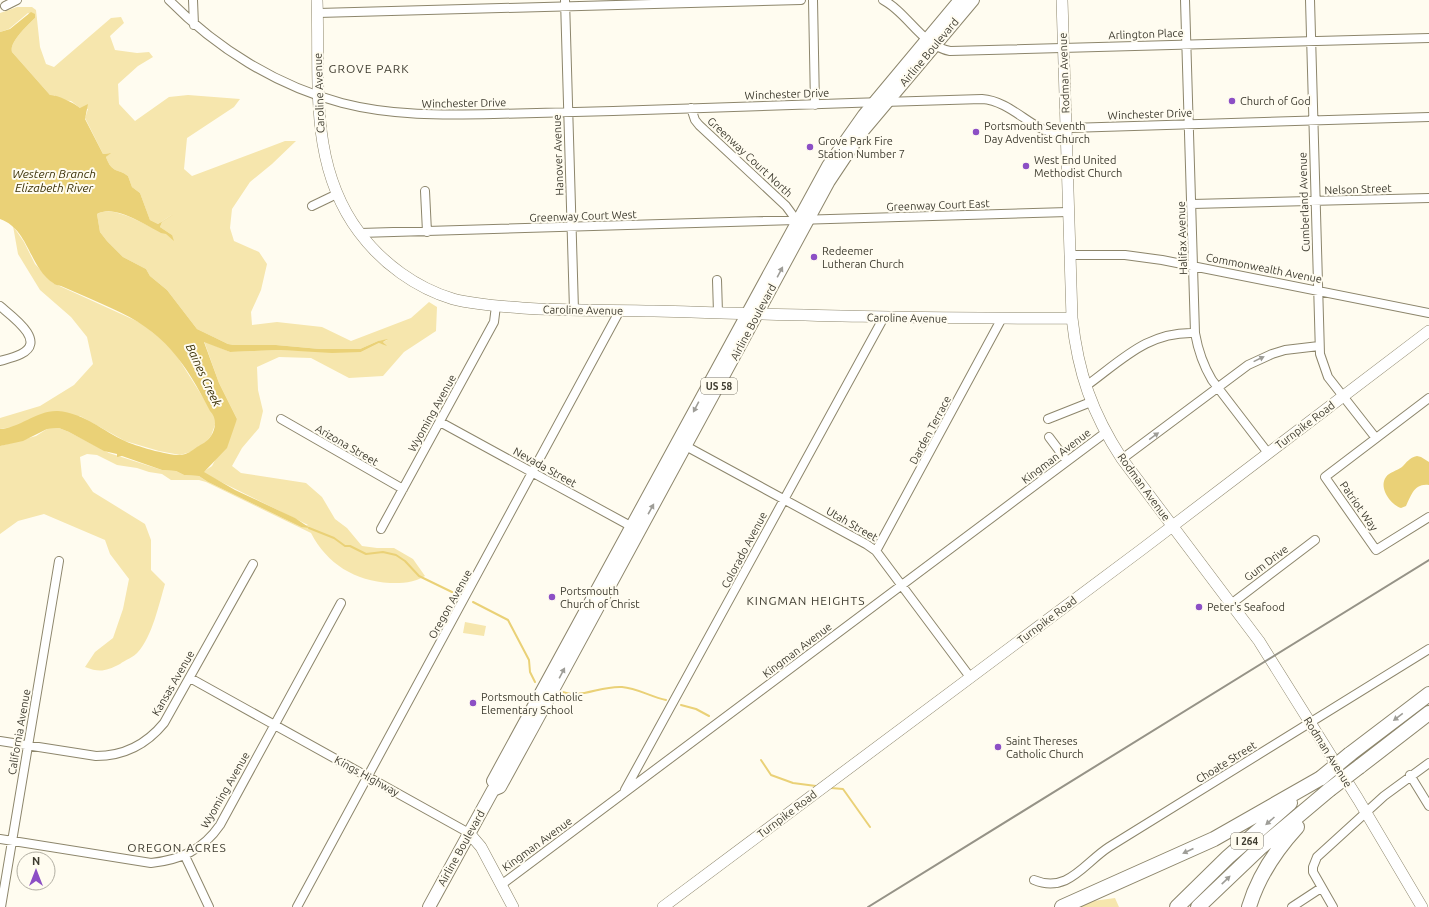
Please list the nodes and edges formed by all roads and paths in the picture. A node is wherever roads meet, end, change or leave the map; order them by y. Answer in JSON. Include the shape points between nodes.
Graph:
{"nodes":[{"id":1,"x":17,"y":0,"type":"edge"},
{"id":2,"x":169,"y":0,"type":"edge"},
{"id":3,"x":193,"y":0,"type":"edge"},
{"id":4,"x":317,"y":0,"type":"edge"},
{"id":5,"x":801,"y":0,"type":"edge"},
{"id":6,"x":813,"y":0,"type":"edge"},
{"id":7,"x":883,"y":0,"type":"edge"},
{"id":8,"x":960,"y":0,"type":"edge"},
{"id":9,"x":973,"y":0,"type":"edge"},
{"id":10,"x":1062,"y":0,"type":"edge"},
{"id":11,"x":1185,"y":0,"type":"edge"},
{"id":12,"x":1310,"y":0,"type":"edge"},
{"id":13,"x":565,"y":3,"type":"edge"},
{"id":14,"x":5,"y":6,"type":"dead end"},
{"id":15,"x":318,"y":13,"type":"junction"},
{"id":16,"x":194,"y":25,"type":"junction"},
{"id":17,"x":1429,"y":38,"type":"edge"},
{"id":18,"x":1311,"y":41,"type":"junction"},
{"id":19,"x":931,"y":42,"type":"junction"},
{"id":20,"x":1187,"y":44,"type":"junction"},
{"id":21,"x":1063,"y":48,"type":"junction"},
{"id":22,"x":319,"y":96,"type":"junction"},
{"id":23,"x":886,"y":102,"type":"junction"},
{"id":24,"x":873,"y":103,"type":"junction"},
{"id":25,"x":815,"y":104,"type":"junction"},
{"id":26,"x":691,"y":108,"type":"junction"},
{"id":27,"x":568,"y":112,"type":"junction"},
{"id":28,"x":1429,"y":117,"type":"edge"},
{"id":29,"x":1313,"y":121,"type":"junction"},
{"id":30,"x":1189,"y":124,"type":"junction"},
{"id":31,"x":1066,"y":128,"type":"junction"},
{"id":32,"x":425,"y":191,"type":"dead end"},
{"id":33,"x":337,"y":194,"type":"junction"},
{"id":34,"x":1429,"y":198,"type":"edge"},
{"id":35,"x":1315,"y":201,"type":"junction"},
{"id":36,"x":1192,"y":204,"type":"junction"},
{"id":37,"x":312,"y":206,"type":"dead end"},
{"id":38,"x":1068,"y":212,"type":"junction"},
{"id":39,"x":803,"y":221,"type":"junction"},
{"id":40,"x":571,"y":227,"type":"junction"},
{"id":41,"x":427,"y":232,"type":"junction"},
{"id":42,"x":360,"y":233,"type":"junction"},
{"id":43,"x":1069,"y":255,"type":"junction"},
{"id":44,"x":1194,"y":266,"type":"junction"},
{"id":45,"x":717,"y":280,"type":"dead end"},
{"id":46,"x":1318,"y":290,"type":"junction"},
{"id":47,"x":0,"y":306,"type":"edge"},
{"id":48,"x":496,"y":306,"type":"junction"},
{"id":49,"x":574,"y":310,"type":"junction"},
{"id":50,"x":620,"y":310,"type":"junction"},
{"id":51,"x":718,"y":313,"type":"junction"},
{"id":52,"x":1429,"y":313,"type":"edge"},
{"id":53,"x":752,"y":314,"type":"junction"},
{"id":54,"x":884,"y":317,"type":"junction"},
{"id":55,"x":1002,"y":318,"type":"junction"},
{"id":56,"x":1072,"y":318,"type":"junction"},
{"id":57,"x":1429,"y":331,"type":"edge"},
{"id":58,"x":1195,"y":333,"type":"junction"},
{"id":59,"x":1319,"y":346,"type":"junction"},
{"id":60,"x":0,"y":361,"type":"edge"},
{"id":61,"x":1086,"y":386,"type":"junction"},
{"id":62,"x":1218,"y":387,"type":"junction"},
{"id":63,"x":1343,"y":396,"type":"junction"},
{"id":64,"x":1429,"y":398,"type":"edge"},
{"id":65,"x":1091,"y":402,"type":"junction"},
{"id":66,"x":281,"y":419,"type":"dead end"},
{"id":67,"x":1048,"y":419,"type":"dead end"},
{"id":68,"x":440,"y":422,"type":"junction"},
{"id":69,"x":1105,"y":433,"type":"junction"},
{"id":70,"x":1049,"y":437,"type":"dead end"},
{"id":71,"x":1375,"y":437,"type":"junction"},
{"id":72,"x":682,"y":443,"type":"junction"},
{"id":73,"x":1268,"y":453,"type":"junction"},
{"id":74,"x":1122,"y":459,"type":"junction"},
{"id":75,"x":1067,"y":461,"type":"junction"},
{"id":76,"x":533,"y":473,"type":"junction"},
{"id":77,"x":403,"y":490,"type":"junction"},
{"id":78,"x":784,"y":498,"type":"junction"},
{"id":79,"x":1429,"y":517,"type":"edge"},
{"id":80,"x":1172,"y":526,"type":"junction"},
{"id":81,"x":636,"y":529,"type":"junction"},
{"id":82,"x":381,"y":530,"type":"dead end"},
{"id":83,"x":1315,"y":540,"type":"dead end"},
{"id":84,"x":876,"y":551,"type":"junction"},
{"id":85,"x":59,"y":560,"type":"dead end"},
{"id":86,"x":253,"y":564,"type":"dead end"},
{"id":87,"x":902,"y":586,"type":"junction"},
{"id":88,"x":341,"y":603,"type":"dead end"},
{"id":89,"x":1231,"y":604,"type":"junction"},
{"id":90,"x":1429,"y":649,"type":"edge"},
{"id":91,"x":970,"y":677,"type":"junction"},
{"id":92,"x":190,"y":678,"type":"junction"},
{"id":93,"x":1429,"y":694,"type":"edge"},
{"id":94,"x":1429,"y":713,"type":"edge"},
{"id":95,"x":1310,"y":723,"type":"junction"},
{"id":96,"x":274,"y":726,"type":"junction"},
{"id":97,"x":0,"y":741,"type":"edge"},
{"id":98,"x":28,"y":745,"type":"junction"},
{"id":99,"x":1429,"y":763,"type":"edge"},
{"id":100,"x":1410,"y":775,"type":"junction"},
{"id":101,"x":367,"y":777,"type":"junction"},
{"id":102,"x":1321,"y":778,"type":"junction"},
{"id":103,"x":1329,"y":790,"type":"junction"},
{"id":104,"x":624,"y":794,"type":"junction"},
{"id":105,"x":1429,"y":806,"type":"edge"},
{"id":106,"x":1365,"y":813,"type":"junction"},
{"id":107,"x":469,"y":833,"type":"junction"},
{"id":108,"x":0,"y":839,"type":"edge"},
{"id":109,"x":12,"y":841,"type":"junction"},
{"id":110,"x":185,"y":856,"type":"junction"},
{"id":111,"x":1034,"y":880,"type":"dead end"},
{"id":112,"x":501,"y":885,"type":"junction"},
{"id":113,"x":1322,"y":888,"type":"junction"},
{"id":114,"x":1,"y":907,"type":"edge"},
{"id":115,"x":209,"y":907,"type":"edge"},
{"id":116,"x":297,"y":907,"type":"edge"},
{"id":117,"x":429,"y":907,"type":"edge"},
{"id":118,"x":512,"y":907,"type":"edge"},
{"id":119,"x":663,"y":907,"type":"edge"},
{"id":120,"x":1062,"y":907,"type":"edge"},
{"id":121,"x":1177,"y":907,"type":"edge"},
{"id":122,"x":1198,"y":907,"type":"edge"},
{"id":123,"x":1248,"y":907,"type":"edge"},
{"id":124,"x":1292,"y":907,"type":"edge"},
{"id":125,"x":1333,"y":907,"type":"edge"},
{"id":126,"x":1422,"y":907,"type":"edge"}],
"edges":[{"from":1,"to":14,"type":"street"},
{"from":2,"to":16,"type":"street","name":"Winchester Drive"},
{"from":3,"to":16,"type":"street"},
{"from":4,"to":15,"type":"street","name":"Caroline Avenue"},
{"from":5,"to":13,"type":"street"},
{"from":6,"to":25,"type":"street"},
{"from":7,"to":19,"type":"street","name":"Arlington Place"},
{"from":8,"to":19,"type":"main road","name":"Airline Boulevard","number":"US 58"},
{"from":9,"to":19,"type":"main road","name":"Airline Boulevard","number":"US 58"},
{"from":10,"to":21,"type":"street","name":"Rodman Avenue"},
{"from":11,"to":20,"type":"street","name":"Halifax Avenue"},
{"from":12,"to":18,"type":"street","name":"Cumberland Avenue"},
{"from":13,"to":15,"type":"street"},
{"from":13,"to":27,"type":"street","name":"Hanover Avenue"},
{"from":15,"to":22,"type":"street","name":"Caroline Avenue"},
{"from":16,"to":22,"type":"street","name":"Winchester Drive","via":[[254,66]]},
{"from":17,"to":18,"type":"street","name":"Arlington Place"},
{"from":18,"to":20,"type":"street","name":"Arlington Place"},
{"from":18,"to":29,"type":"street","name":"Cumberland Avenue"},
{"from":19,"to":21,"type":"street","name":"Arlington Place","via":[[950,51]]},
{"from":19,"to":23,"type":"main road","name":"Airline Boulevard","number":"US 58"},
{"from":19,"to":24,"type":"main road","name":"Airline Boulevard","number":"US 58"},
{"from":20,"to":21,"type":"street","name":"Arlington Place"},
{"from":20,"to":30,"type":"street","name":"Halifax Avenue"},
{"from":21,"to":31,"type":"street","name":"Rodman Avenue"},
{"from":22,"to":27,"type":"street","name":"Winchester Drive","via":[[365,108],[417,115]]},
{"from":22,"to":33,"type":"street","name":"Caroline Avenue","via":[[321,141]]},
{"from":23,"to":24,"type":"street","name":"Winchester Drive"},
{"from":23,"to":31,"type":"street","name":"Winchester Drive","via":[[990,100],[1004,104],[1047,131],[1056,132]]},
{"from":23,"to":39,"type":"main road","name":"Airline Boulevard","number":"US 58","via":[[849,150]]},
{"from":24,"to":25,"type":"street","name":"Winchester Drive"},
{"from":24,"to":39,"type":"main road","name":"Airline Boulevard","number":"US 58","via":[[833,158]]},
{"from":25,"to":26,"type":"street","name":"Winchester Drive"},
{"from":26,"to":27,"type":"street","name":"Winchester Drive"},
{"from":26,"to":39,"type":"street","name":"Greenway Court North","via":[[699,125]]},
{"from":27,"to":40,"type":"street","name":"Hanover Avenue"},
{"from":28,"to":29,"type":"street","name":"Winchester Drive"},
{"from":29,"to":30,"type":"street","name":"Winchester Drive"},
{"from":29,"to":35,"type":"street","name":"Cumberland Avenue"},
{"from":30,"to":31,"type":"street","name":"Winchester Drive"},
{"from":30,"to":36,"type":"street","name":"Halifax Avenue"},
{"from":31,"to":38,"type":"street","name":"Rodman Avenue"},
{"from":32,"to":41,"type":"street"},
{"from":33,"to":37,"type":"street"},
{"from":33,"to":42,"type":"street","name":"Caroline Avenue"},
{"from":34,"to":35,"type":"street","name":"Nelson Street"},
{"from":35,"to":36,"type":"street","name":"Nelson Street"},
{"from":35,"to":46,"type":"street","name":"Cumberland Avenue"},
{"from":36,"to":44,"type":"street","name":"Halifax Avenue"},
{"from":38,"to":39,"type":"street","name":"Greenway Court East"},
{"from":38,"to":43,"type":"street","name":"Rodman Avenue"},
{"from":39,"to":40,"type":"street","name":"Greenway Court West"},
{"from":39,"to":53,"type":"main road","name":"Airline Boulevard","number":"US 58"},
{"from":40,"to":41,"type":"street","name":"Greenway Court West"},
{"from":40,"to":49,"type":"street","name":"Hanover Avenue"},
{"from":41,"to":42,"type":"street","name":"Greenway Court West"},
{"from":42,"to":48,"type":"street","name":"Caroline Avenue","via":[[387,262],[425,288],[463,301]]},
{"from":43,"to":44,"type":"street","name":"Commonwealth Avenue","via":[[1125,255]]},
{"from":43,"to":56,"type":"street","name":"Rodman Avenue"},
{"from":44,"to":46,"type":"street","name":"Commonwealth Avenue"},
{"from":44,"to":58,"type":"street","name":"Halifax Avenue"},
{"from":45,"to":51,"type":"street"},
{"from":46,"to":52,"type":"street","name":"Commonwealth Avenue"},
{"from":46,"to":59,"type":"street","name":"Cumberland Avenue"},
{"from":47,"to":60,"type":"street","via":[[25,329],[30,337],[30,343],[21,354]]},
{"from":48,"to":49,"type":"street","name":"Caroline Avenue"},
{"from":48,"to":68,"type":"street","name":"Wyoming Avenue","via":[[494,322]]},
{"from":49,"to":50,"type":"street","name":"Caroline Avenue"},
{"from":50,"to":51,"type":"street","name":"Caroline Avenue"},
{"from":50,"to":76,"type":"street","name":"Oregon Avenue"},
{"from":51,"to":53,"type":"street","name":"Caroline Avenue"},
{"from":53,"to":54,"type":"street","name":"Caroline Avenue"},
{"from":53,"to":72,"type":"main road","name":"Airline Boulevard","number":"US 58"},
{"from":54,"to":55,"type":"street","name":"Caroline Avenue"},
{"from":54,"to":78,"type":"street","name":"Colorado Avenue"},
{"from":55,"to":56,"type":"street","name":"Caroline Avenue"},
{"from":55,"to":84,"type":"street","name":"Darden Terrace"},
{"from":56,"to":61,"type":"street","name":"Rodman Avenue","via":[[1078,358]]},
{"from":57,"to":63,"type":"street","name":"Turnpike Road"},
{"from":58,"to":61,"type":"street","via":[[1170,334],[1151,340]]},
{"from":58,"to":62,"type":"street","name":"Halifax Avenue","via":[[1201,358]]},
{"from":62,"to":59,"type":"street","one_way":true,"via":[[1260,358],[1285,350]]},
{"from":59,"to":63,"type":"street","name":"Cumberland Avenue","via":[[1324,370]]},
{"from":61,"to":65,"type":"street","name":"Rodman Avenue"},
{"from":62,"to":73,"type":"street","name":"Halifax Avenue"},
{"from":74,"to":62,"type":"street","one_way":true},
{"from":63,"to":71,"type":"street"},
{"from":63,"to":73,"type":"street","name":"Turnpike Road"},
{"from":64,"to":71,"type":"street","name":"Patriot Way"},
{"from":65,"to":67,"type":"street"},
{"from":65,"to":69,"type":"street","name":"Rodman Avenue"},
{"from":66,"to":77,"type":"street","name":"Arizona Street"},
{"from":68,"to":76,"type":"street","name":"Nevada Street"},
{"from":68,"to":77,"type":"street","name":"Wyoming Avenue"},
{"from":69,"to":74,"type":"street","name":"Rodman Avenue"},
{"from":69,"to":75,"type":"street","name":"Kingman Avenue"},
{"from":70,"to":75,"type":"street"},
{"from":71,"to":79,"type":"street","name":"Patriot Way","via":[[1325,477],[1376,550]]},
{"from":72,"to":78,"type":"street","name":"Utah Street"},
{"from":72,"to":81,"type":"main road","name":"Airline Boulevard","number":"US 58"},
{"from":73,"to":80,"type":"street","name":"Turnpike Road"},
{"from":74,"to":80,"type":"street","name":"Rodman Avenue"},
{"from":75,"to":87,"type":"street","name":"Kingman Avenue"},
{"from":76,"to":81,"type":"street","name":"Nevada Street"},
{"from":76,"to":101,"type":"street","name":"Oregon Avenue"},
{"from":77,"to":82,"type":"street","name":"Wyoming Avenue"},
{"from":78,"to":84,"type":"street","name":"Utah Street"},
{"from":78,"to":104,"type":"street","name":"Colorado Avenue"},
{"from":80,"to":89,"type":"street","name":"Rodman Avenue"},
{"from":80,"to":91,"type":"street","name":"Turnpike Road"},
{"from":81,"to":107,"type":"main road","name":"Airline Boulevard","number":"US 58","via":[[530,723],[493,783],[493,790]]},
{"from":83,"to":89,"type":"street","name":"Gum Drive"},
{"from":84,"to":87,"type":"street","name":"Utah Street"},
{"from":85,"to":98,"type":"street","name":"California Avenue"},
{"from":86,"to":92,"type":"street","name":"Kansas Avenue"},
{"from":87,"to":91,"type":"street","name":"Utah Street"},
{"from":87,"to":104,"type":"street","name":"Kingman Avenue"},
{"from":88,"to":96,"type":"street","name":"Wyoming Avenue"},
{"from":89,"to":95,"type":"street","name":"Rodman Avenue","via":[[1274,664]]},
{"from":90,"to":95,"type":"street","name":"Choate Street"},
{"from":91,"to":119,"type":"street","name":"Turnpike Road"},
{"from":92,"to":96,"type":"street","name":"Kings Highway"},
{"from":92,"to":98,"type":"street","name":"Kansas Avenue","via":[[160,728],[149,739],[128,751],[96,756]]},
{"from":93,"to":102,"type":"highway","number":"I 264","one_way":true,"bridge":true},
{"from":94,"to":103,"type":"highway","number":"I 264","bridge":true},
{"from":95,"to":106,"type":"street","name":"Rodman Avenue"},
{"from":95,"to":111,"type":"street","name":"Choate Street","via":[[1109,847],[1069,880],[1055,884]]},
{"from":96,"to":101,"type":"street","name":"Kings Highway"},
{"from":96,"to":110,"type":"street","name":"Wyoming Avenue","via":[[217,829],[208,840]]},
{"from":97,"to":98,"type":"street","name":"Kansas Avenue"},
{"from":98,"to":109,"type":"street","name":"California Avenue"},
{"from":99,"to":100,"type":"street"},
{"from":100,"to":105,"type":"street"},
{"from":100,"to":106,"type":"street"},
{"from":101,"to":107,"type":"street","name":"Kings Highway"},
{"from":101,"to":116,"type":"street","name":"Oregon Avenue"},
{"from":102,"to":120,"type":"highway","one_way":true,"via":[[1214,840]]},
{"from":102,"to":121,"type":"highway","number":"I 264","one_way":true,"via":[[1228,857]]},
{"from":122,"to":103,"type":"highway","number":"I 264","one_way":true,"via":[[1260,848]]},
{"from":103,"to":123,"type":"highway","via":[[1277,851],[1257,884]]},
{"from":104,"to":112,"type":"street","name":"Kingman Avenue"},
{"from":106,"to":113,"type":"street","via":[[1317,857],[1313,872]]},
{"from":106,"to":126,"type":"street","name":"Rodman Avenue"},
{"from":107,"to":112,"type":"street","name":"Kings Highway","via":[[481,847]]},
{"from":107,"to":117,"type":"main road","name":"Airline Boulevard","number":"US 58"},
{"from":108,"to":109,"type":"street","name":"Wyoming Avenue"},
{"from":109,"to":110,"type":"street","name":"Wyoming Avenue","via":[[140,863],[169,861]]},
{"from":109,"to":114,"type":"street","name":"California Avenue"},
{"from":110,"to":115,"type":"street"},
{"from":112,"to":118,"type":"street","name":"Kings Highway"},
{"from":113,"to":124,"type":"street"},
{"from":113,"to":125,"type":"street"}]}
